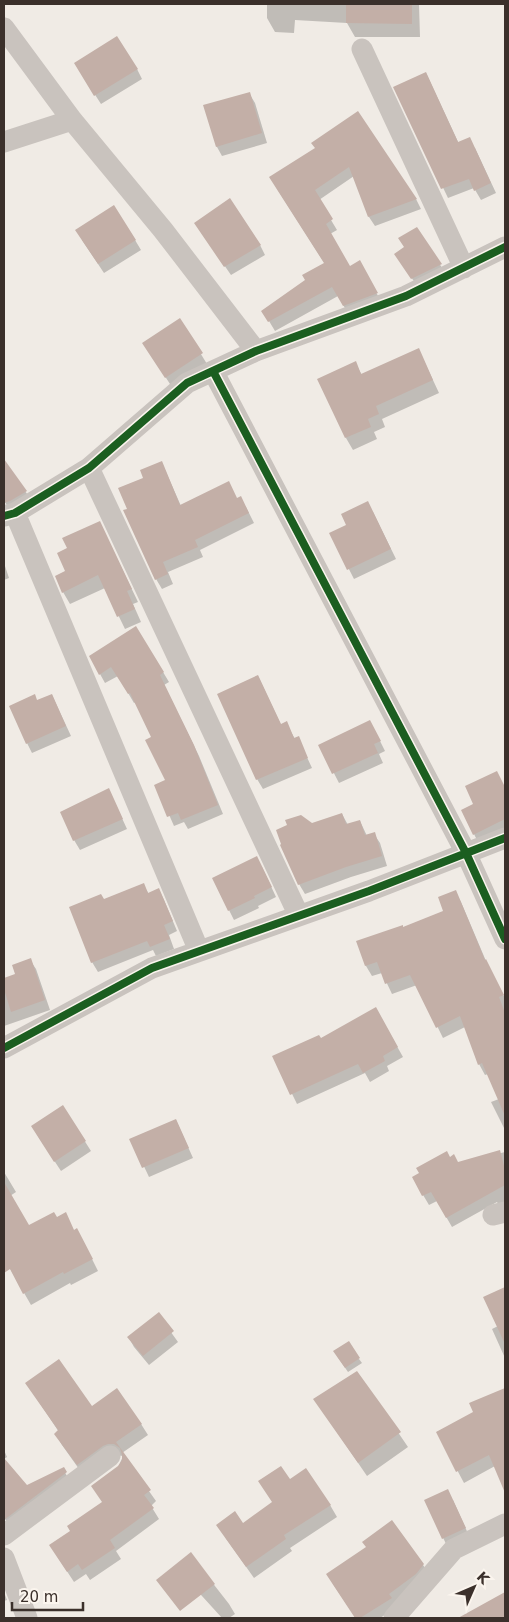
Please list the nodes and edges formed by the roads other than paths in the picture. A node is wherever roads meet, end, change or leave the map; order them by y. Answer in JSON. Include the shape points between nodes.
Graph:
{"nodes":[{"id":1,"x":4,"y":28,"type":"edge"},
{"id":2,"x":362,"y":49,"type":"dead end"},
{"id":3,"x":72,"y":120,"type":"junction"},
{"id":4,"x":4,"y":142,"type":"edge"},
{"id":5,"x":505,"y":247,"type":"edge"},
{"id":6,"x":464,"y":268,"type":"junction"},
{"id":7,"x":256,"y":351,"type":"junction"},
{"id":8,"x":213,"y":371,"type":"junction"},
{"id":9,"x":89,"y":468,"type":"junction"},
{"id":10,"x":9,"y":515,"type":"edge"},
{"id":11,"x":505,"y":838,"type":"edge"},
{"id":12,"x":466,"y":853,"type":"junction"},
{"id":13,"x":299,"y":916,"type":"junction"},
{"id":14,"x":505,"y":939,"type":"edge"},
{"id":15,"x":199,"y":952,"type":"junction"},
{"id":16,"x":4,"y":1048,"type":"edge"},
{"id":17,"x":110,"y":1456,"type":"dead end"},
{"id":18,"x":505,"y":1524,"type":"edge"},
{"id":19,"x":4,"y":1535,"type":"edge"},
{"id":20,"x":4,"y":1558,"type":"edge"},
{"id":21,"x":27,"y":1618,"type":"edge"},
{"id":22,"x":394,"y":1618,"type":"edge"}],
"edges":[{"from":1,"to":3,"type":"street"},
{"from":2,"to":6,"type":"street"},
{"from":3,"to":4,"type":"street"},
{"from":3,"to":7,"type":"street"},
{"from":5,"to":6,"type":"street"},
{"from":6,"to":7,"type":"street","via":[[406,296]]},
{"from":7,"to":8,"type":"street"},
{"from":8,"to":9,"type":"street","via":[[187,383]]},
{"from":8,"to":12,"type":"street"},
{"from":9,"to":10,"type":"street"},
{"from":9,"to":13,"type":"street"},
{"from":10,"to":15,"type":"street"},
{"from":11,"to":12,"type":"street"},
{"from":12,"to":13,"type":"street"},
{"from":12,"to":14,"type":"street"},
{"from":13,"to":15,"type":"street"},
{"from":15,"to":16,"type":"street","via":[[152,968]]},
{"from":17,"to":19,"type":"street"},
{"from":18,"to":22,"type":"street","via":[[454,1549]]},
{"from":20,"to":21,"type":"street"}]}
